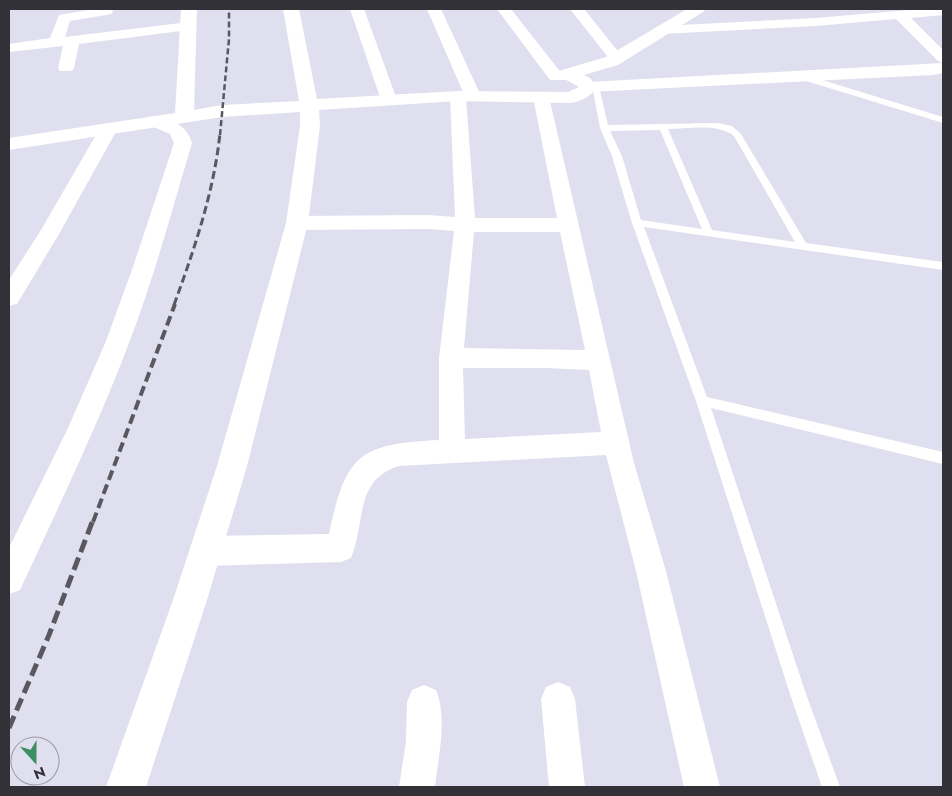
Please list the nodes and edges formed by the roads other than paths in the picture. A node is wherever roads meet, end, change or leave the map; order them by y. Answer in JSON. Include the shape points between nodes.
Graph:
{"nodes":[{"id":1,"x":188,"y":9,"type":"edge"},
{"id":2,"x":357,"y":9,"type":"edge"},
{"id":3,"x":434,"y":9,"type":"edge"},
{"id":4,"x":504,"y":9,"type":"edge"},
{"id":5,"x":577,"y":9,"type":"edge"},
{"id":6,"x":698,"y":9,"type":"edge"},
{"id":7,"x":844,"y":9,"type":"edge"},
{"id":8,"x":106,"y":11,"type":"dead end"},
{"id":9,"x":943,"y":12,"type":"edge"},
{"id":10,"x":900,"y":15,"type":"junction"},
{"id":11,"x":293,"y":18,"type":"edge"},
{"id":12,"x":816,"y":22,"type":"junction"},
{"id":13,"x":189,"y":26,"type":"junction"},
{"id":14,"x":661,"y":30,"type":"junction"},
{"id":15,"x":72,"y":41,"type":"junction"},
{"id":16,"x":56,"y":43,"type":"junction"},
{"id":17,"x":9,"y":48,"type":"edge"},
{"id":18,"x":943,"y":58,"type":"edge"},
{"id":19,"x":614,"y":59,"type":"junction"},
{"id":20,"x":66,"y":68,"type":"dead end"},
{"id":21,"x":943,"y":68,"type":"edge"},
{"id":22,"x":806,"y":78,"type":"junction"},
{"id":23,"x":589,"y":85,"type":"junction"},
{"id":24,"x":553,"y":86,"type":"junction"},
{"id":25,"x":472,"y":95,"type":"junction"},
{"id":26,"x":389,"y":100,"type":"junction"},
{"id":27,"x":309,"y":106,"type":"junction"},
{"id":28,"x":184,"y":116,"type":"junction"},
{"id":29,"x":943,"y":120,"type":"edge"},
{"id":30,"x":155,"y":121,"type":"junction"},
{"id":31,"x":663,"y":127,"type":"junction"},
{"id":32,"x":109,"y":128,"type":"junction"},
{"id":33,"x":604,"y":128,"type":"junction"},
{"id":34,"x":9,"y":144,"type":"edge"},
{"id":35,"x":297,"y":223,"type":"junction"},
{"id":36,"x":465,"y":224,"type":"junction"},
{"id":37,"x":637,"y":224,"type":"junction"},
{"id":38,"x":569,"y":225,"type":"junction"},
{"id":39,"x":709,"y":234,"type":"junction"},
{"id":40,"x":802,"y":247,"type":"junction"},
{"id":41,"x":943,"y":266,"type":"edge"},
{"id":42,"x":9,"y":298,"type":"edge"},
{"id":43,"x":451,"y":358,"type":"junction"},
{"id":44,"x":600,"y":361,"type":"junction"},
{"id":45,"x":702,"y":401,"type":"junction"},
{"id":46,"x":617,"y":443,"type":"junction"},
{"id":47,"x":452,"y":451,"type":"junction"},
{"id":48,"x":943,"y":458,"type":"edge"},
{"id":49,"x":20,"y":532,"type":"edge"},
{"id":50,"x":205,"y":551,"type":"junction"},
{"id":51,"x":9,"y":579,"type":"edge"},
{"id":52,"x":558,"y":699,"type":"dead end"},
{"id":53,"x":424,"y":702,"type":"dead end"},
{"id":54,"x":126,"y":787,"type":"edge"},
{"id":55,"x":417,"y":787,"type":"edge"},
{"id":56,"x":567,"y":787,"type":"edge"},
{"id":57,"x":702,"y":787,"type":"edge"},
{"id":58,"x":831,"y":787,"type":"edge"}],
"edges":[{"from":1,"to":13,"type":"street"},
{"from":2,"to":26,"type":"street"},
{"from":3,"to":25,"type":"street"},
{"from":4,"to":24,"type":"street"},
{"from":5,"to":19,"type":"street"},
{"from":6,"to":14,"type":"street"},
{"from":7,"to":12,"type":"street"},
{"from":8,"to":16,"type":"street","via":[[64,18]]},
{"from":9,"to":10,"type":"street"},
{"from":10,"to":12,"type":"street"},
{"from":10,"to":18,"type":"street"},
{"from":11,"to":27,"type":"street"},
{"from":12,"to":14,"type":"street"},
{"from":13,"to":15,"type":"street"},
{"from":13,"to":28,"type":"street"},
{"from":14,"to":19,"type":"street"},
{"from":15,"to":16,"type":"street"},
{"from":15,"to":20,"type":"street"},
{"from":16,"to":17,"type":"street"},
{"from":19,"to":23,"type":"street"},
{"from":19,"to":24,"type":"street"},
{"from":21,"to":22,"type":"street"},
{"from":22,"to":23,"type":"street"},
{"from":22,"to":29,"type":"lane"},
{"from":23,"to":24,"type":"street","via":[[578,78]]},
{"from":23,"to":33,"type":"lane"},
{"from":24,"to":25,"type":"street"},
{"from":24,"to":38,"type":"street"},
{"from":25,"to":26,"type":"street"},
{"from":25,"to":36,"type":"street"},
{"from":26,"to":27,"type":"street"},
{"from":27,"to":28,"type":"street"},
{"from":27,"to":35,"type":"street","via":[[310,126]]},
{"from":28,"to":30,"type":"street"},
{"from":30,"to":32,"type":"street"},
{"from":30,"to":49,"type":"street","via":[[175,128],[183,143],[142,271],[118,341],[53,489]]},
{"from":31,"to":33,"type":"lane"},
{"from":31,"to":39,"type":"lane"},
{"from":31,"to":40,"type":"lane","via":[[717,126],[729,128],[737,134]]},
{"from":32,"to":34,"type":"street"},
{"from":32,"to":42,"type":"street"},
{"from":33,"to":37,"type":"lane","via":[[617,156]]},
{"from":35,"to":36,"type":"street"},
{"from":35,"to":50,"type":"street","via":[[232,466]]},
{"from":36,"to":38,"type":"street"},
{"from":36,"to":43,"type":"street"},
{"from":37,"to":39,"type":"lane"},
{"from":37,"to":45,"type":"lane"},
{"from":38,"to":44,"type":"street"},
{"from":39,"to":40,"type":"lane"},
{"from":40,"to":41,"type":"lane"},
{"from":43,"to":44,"type":"street"},
{"from":43,"to":47,"type":"street"},
{"from":44,"to":46,"type":"street"},
{"from":45,"to":48,"type":"lane"},
{"from":45,"to":58,"type":"lane"},
{"from":46,"to":47,"type":"street"},
{"from":46,"to":57,"type":"street"},
{"from":47,"to":50,"type":"street","via":[[399,454],[379,460],[365,470],[353,494],[341,548]]},
{"from":49,"to":51,"type":"street"},
{"from":50,"to":54,"type":"street"},
{"from":52,"to":56,"type":"street"},
{"from":53,"to":55,"type":"street"}]}
